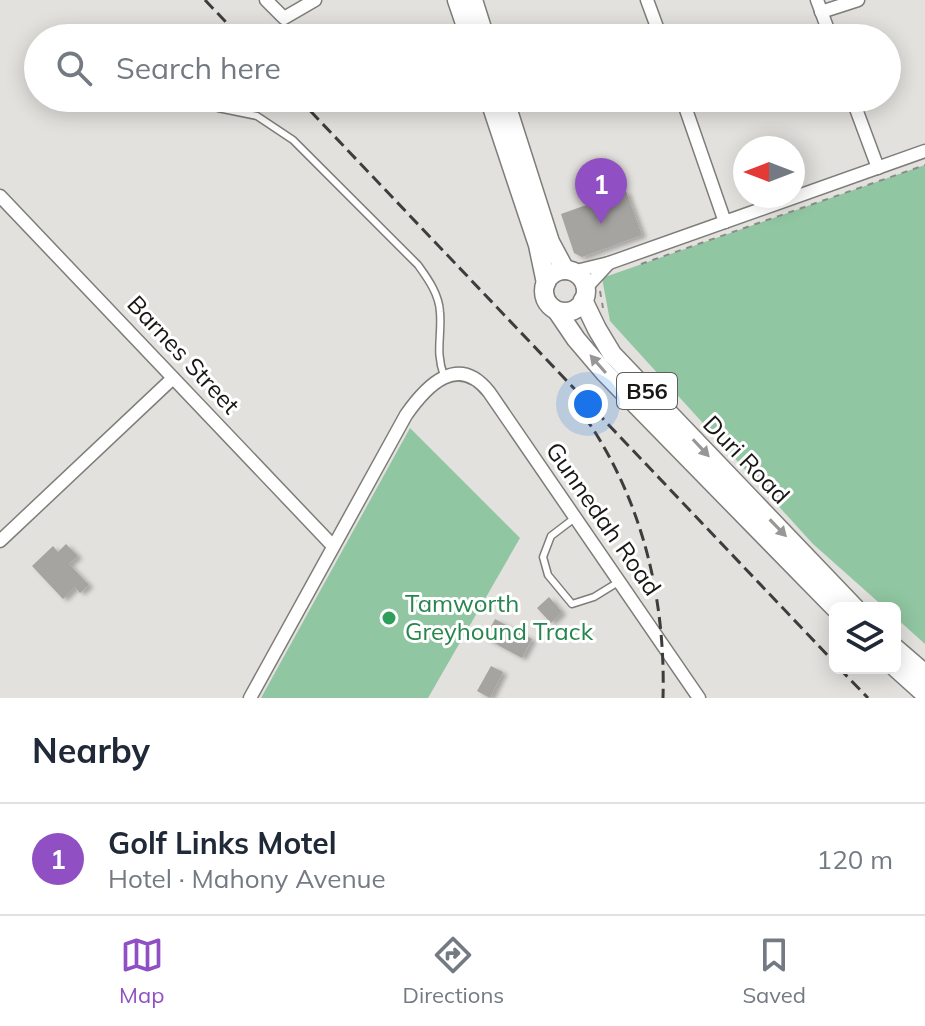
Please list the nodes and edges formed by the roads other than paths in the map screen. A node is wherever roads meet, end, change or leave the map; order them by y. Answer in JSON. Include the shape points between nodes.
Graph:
{"nodes":[{"id":1,"x":266,"y":0,"type":"edge"},
{"id":2,"x":315,"y":0,"type":"edge"},
{"id":3,"x":459,"y":0,"type":"edge"},
{"id":4,"x":473,"y":0,"type":"edge"},
{"id":5,"x":647,"y":0,"type":"edge"},
{"id":6,"x":858,"y":0,"type":"edge"},
{"id":7,"x":819,"y":6,"type":"edge"},
{"id":8,"x":466,"y":24,"type":"edge"},
{"id":9,"x":481,"y":24,"type":"edge"},
{"id":10,"x":656,"y":24,"type":"edge"},
{"id":11,"x":238,"y":112,"type":"edge"},
{"id":12,"x":494,"y":112,"type":"edge"},
{"id":13,"x":508,"y":112,"type":"edge"},
{"id":14,"x":687,"y":112,"type":"edge"},
{"id":15,"x":857,"y":112,"type":"edge"},
{"id":16,"x":925,"y":151,"type":"edge"},
{"id":17,"x":878,"y":168,"type":"junction"},
{"id":18,"x":0,"y":196,"type":"edge"},
{"id":19,"x":725,"y":222,"type":"junction"},
{"id":20,"x":609,"y":263,"type":"junction"},
{"id":21,"x":569,"y":271,"type":"junction"},
{"id":22,"x":546,"y":283,"type":"junction"},
{"id":23,"x":588,"y":289,"type":"junction"},
{"id":24,"x":557,"y":311,"type":"junction"},
{"id":25,"x":444,"y":377,"type":"junction"},
{"id":26,"x":173,"y":378,"type":"junction"},
{"id":27,"x":576,"y":517,"type":"junction"},
{"id":28,"x":0,"y":541,"type":"edge"},
{"id":29,"x":333,"y":546,"type":"junction"},
{"id":30,"x":620,"y":581,"type":"junction"},
{"id":31,"x":829,"y":602,"type":"edge"},
{"id":32,"x":849,"y":602,"type":"edge"},
{"id":33,"x":901,"y":653,"type":"edge"},
{"id":34,"x":901,"y":672,"type":"edge"},
{"id":35,"x":925,"y":674,"type":"edge"},
{"id":36,"x":925,"y":694,"type":"edge"},
{"id":37,"x":250,"y":698,"type":"edge"},
{"id":38,"x":699,"y":698,"type":"edge"}],
"edges":[{"from":1,"to":2,"type":"street","via":[[284,18]]},
{"from":3,"to":8,"type":"main road"},
{"from":4,"to":9,"type":"main road"},
{"from":5,"to":10,"type":"street"},
{"from":6,"to":7,"type":"street"},
{"from":11,"to":25,"type":"lane","via":[[257,116],[293,140],[418,265],[440,308],[437,347]]},
{"from":12,"to":22,"type":"main road","number":"B56"},
{"from":13,"to":21,"type":"main road","number":"B56","via":[[550,242]]},
{"from":14,"to":19,"type":"street"},
{"from":15,"to":17,"type":"street"},
{"from":16,"to":17,"type":"street"},
{"from":17,"to":19,"type":"street"},
{"from":18,"to":26,"type":"street","name":"Barnes Street"},
{"from":19,"to":20,"type":"street"},
{"from":20,"to":21,"type":"street"},
{"from":20,"to":23,"type":"street"},
{"from":21,"to":22,"type":"main road","via":[[554,274]]},
{"from":21,"to":23,"type":"main road","number":"B56"},
{"from":22,"to":24,"type":"main road","number":"B56","via":[[547,302]]},
{"from":23,"to":24,"type":"main road","via":[[575,309]]},
{"from":23,"to":32,"type":"main road","name":"Duri Road","number":"B56","one_way":true,"via":[[597,329],[612,354]]},
{"from":31,"to":24,"type":"main road","name":"Duri Road","number":"B56","one_way":true,"via":[[605,373]]},
{"from":25,"to":27,"type":"street","name":"Gunnedah Road","via":[[473,377],[489,392]]},
{"from":25,"to":29,"type":"street","via":[[425,390],[406,415]]},
{"from":26,"to":28,"type":"street"},
{"from":26,"to":29,"type":"street","name":"Barnes Street"},
{"from":27,"to":30,"type":"street","name":"Gunnedah Road"},
{"from":27,"to":30,"type":"lane","via":[[551,536],[543,557],[548,575],[572,604]]},
{"from":29,"to":37,"type":"street"},
{"from":30,"to":38,"type":"street","name":"Gunnedah Road"},
{"from":33,"to":35,"type":"main road"},
{"from":34,"to":36,"type":"main road"}]}
